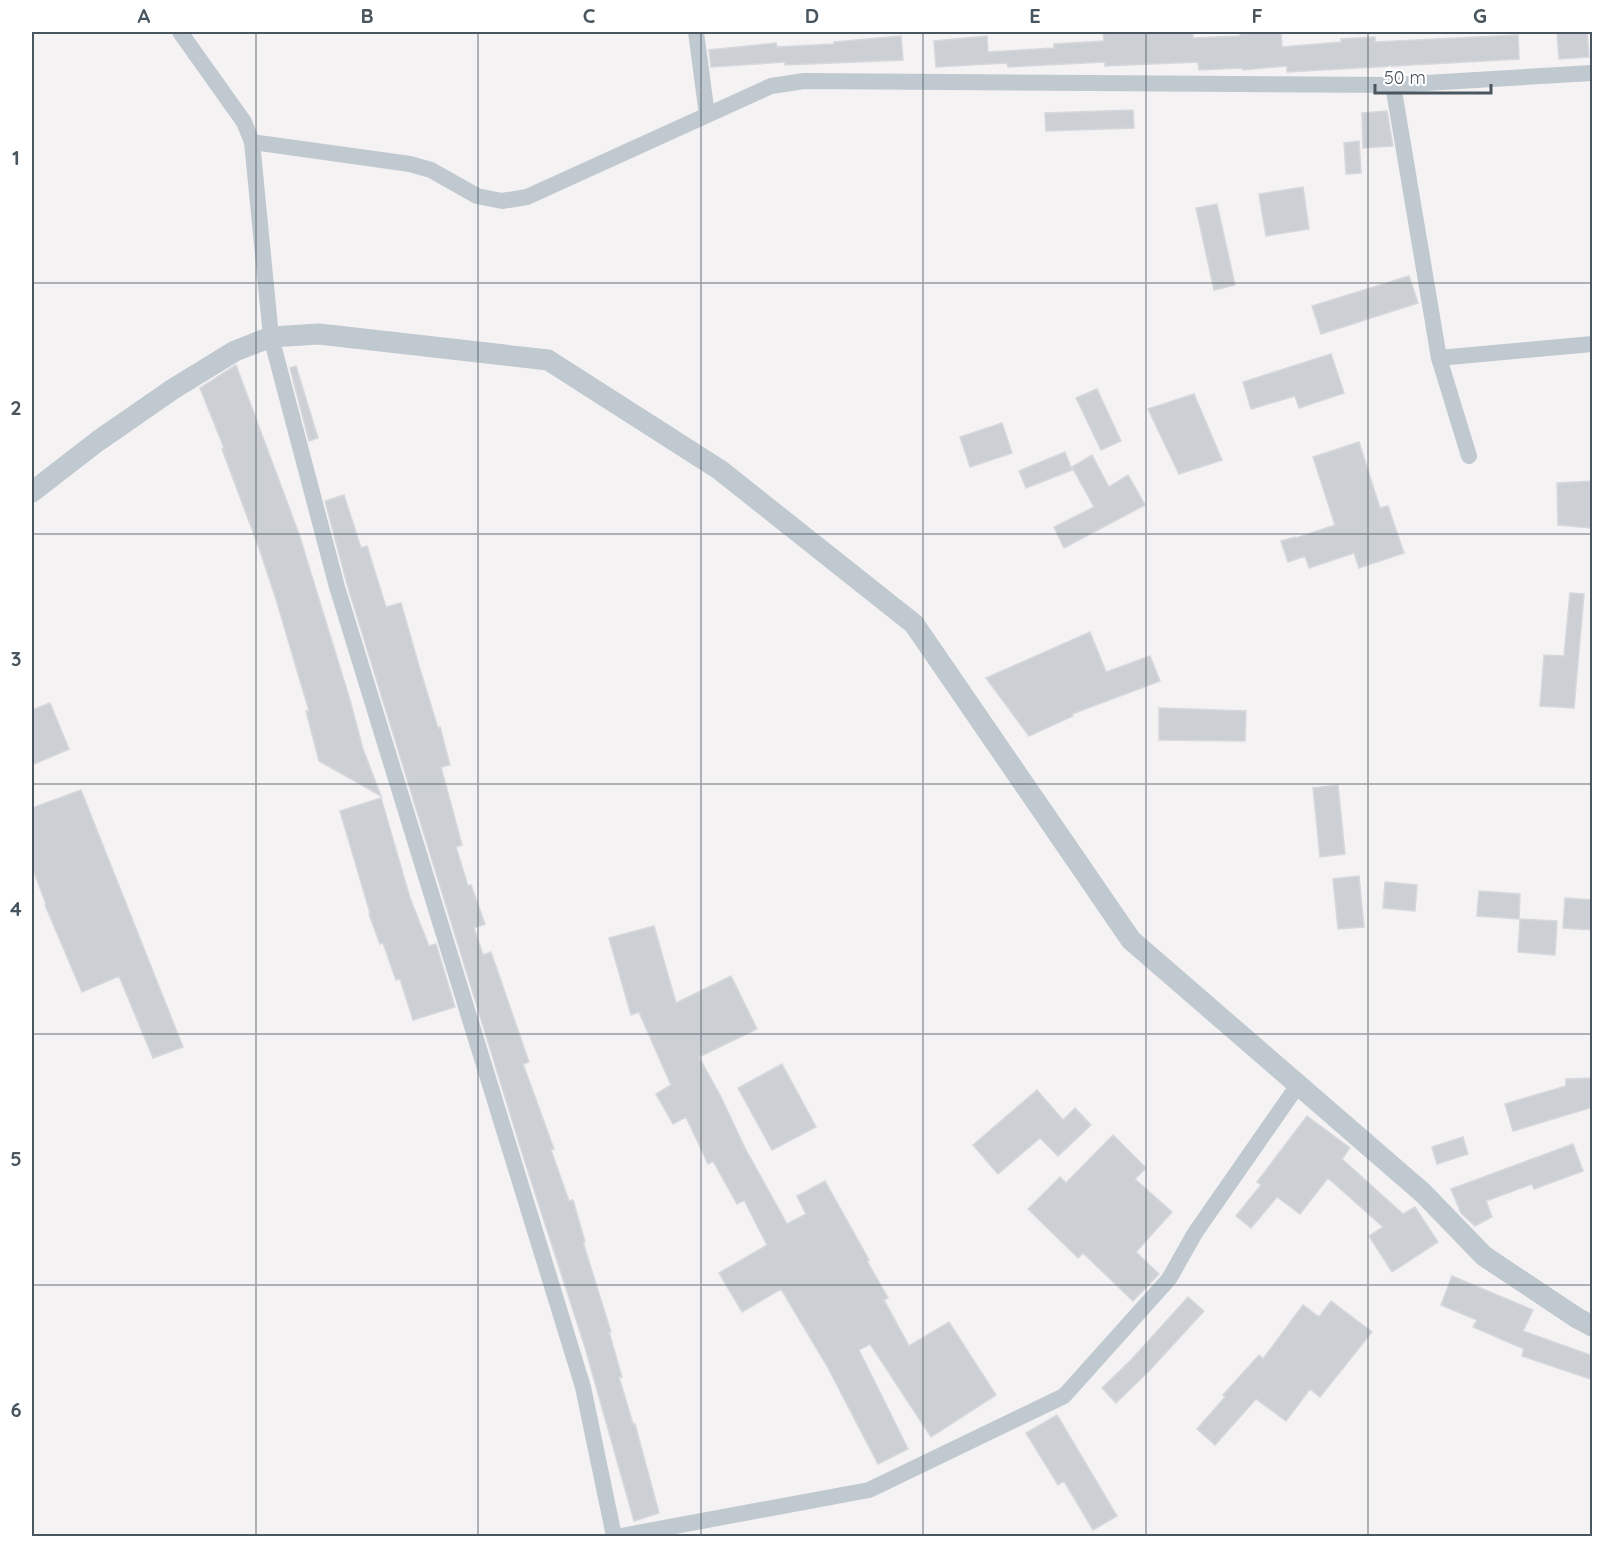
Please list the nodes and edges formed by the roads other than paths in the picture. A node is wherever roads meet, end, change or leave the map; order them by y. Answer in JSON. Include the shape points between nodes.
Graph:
{"nodes":[{"id":1,"x":180,"y":32,"type":"edge"},
{"id":2,"x":696,"y":32,"type":"edge"},
{"id":3,"x":1593,"y":73,"type":"edge"},
{"id":4,"x":1393,"y":85,"type":"junction"},
{"id":5,"x":706,"y":115,"type":"junction"},
{"id":6,"x":252,"y":142,"type":"junction"},
{"id":7,"x":271,"y":337,"type":"junction"},
{"id":8,"x":1593,"y":344,"type":"edge"},
{"id":9,"x":1439,"y":358,"type":"junction"},
{"id":10,"x":1469,"y":456,"type":"dead end"},
{"id":11,"x":32,"y":492,"type":"edge"},
{"id":12,"x":1298,"y":1085,"type":"junction"},
{"id":13,"x":1593,"y":1326,"type":"edge"},
{"id":14,"x":614,"y":1536,"type":"edge"},
{"id":15,"x":621,"y":1536,"type":"edge"}],
"edges":[{"from":1,"to":6,"type":"street","via":[[244,122]]},
{"from":2,"to":5,"type":"street"},
{"from":3,"to":4,"type":"street"},
{"from":4,"to":5,"type":"street","via":[[804,81],[771,86]]},
{"from":4,"to":9,"type":"street"},
{"from":5,"to":6,"type":"street","via":[[527,197],[502,201],[477,196],[431,170],[410,164]]},
{"from":6,"to":7,"type":"street"},
{"from":7,"to":11,"type":"street","via":[[235,351],[173,389]]},
{"from":7,"to":12,"type":"street","via":[[319,334],[548,360],[720,470],[914,624],[1131,940]]},
{"from":7,"to":14,"type":"street","via":[[338,587],[583,1387]]},
{"from":8,"to":9,"type":"street"},
{"from":9,"to":10,"type":"street"},
{"from":12,"to":13,"type":"street","via":[[1423,1193],[1484,1256]]},
{"from":12,"to":15,"type":"street","via":[[1195,1233],[1169,1279],[1064,1396],[868,1490]]}]}
